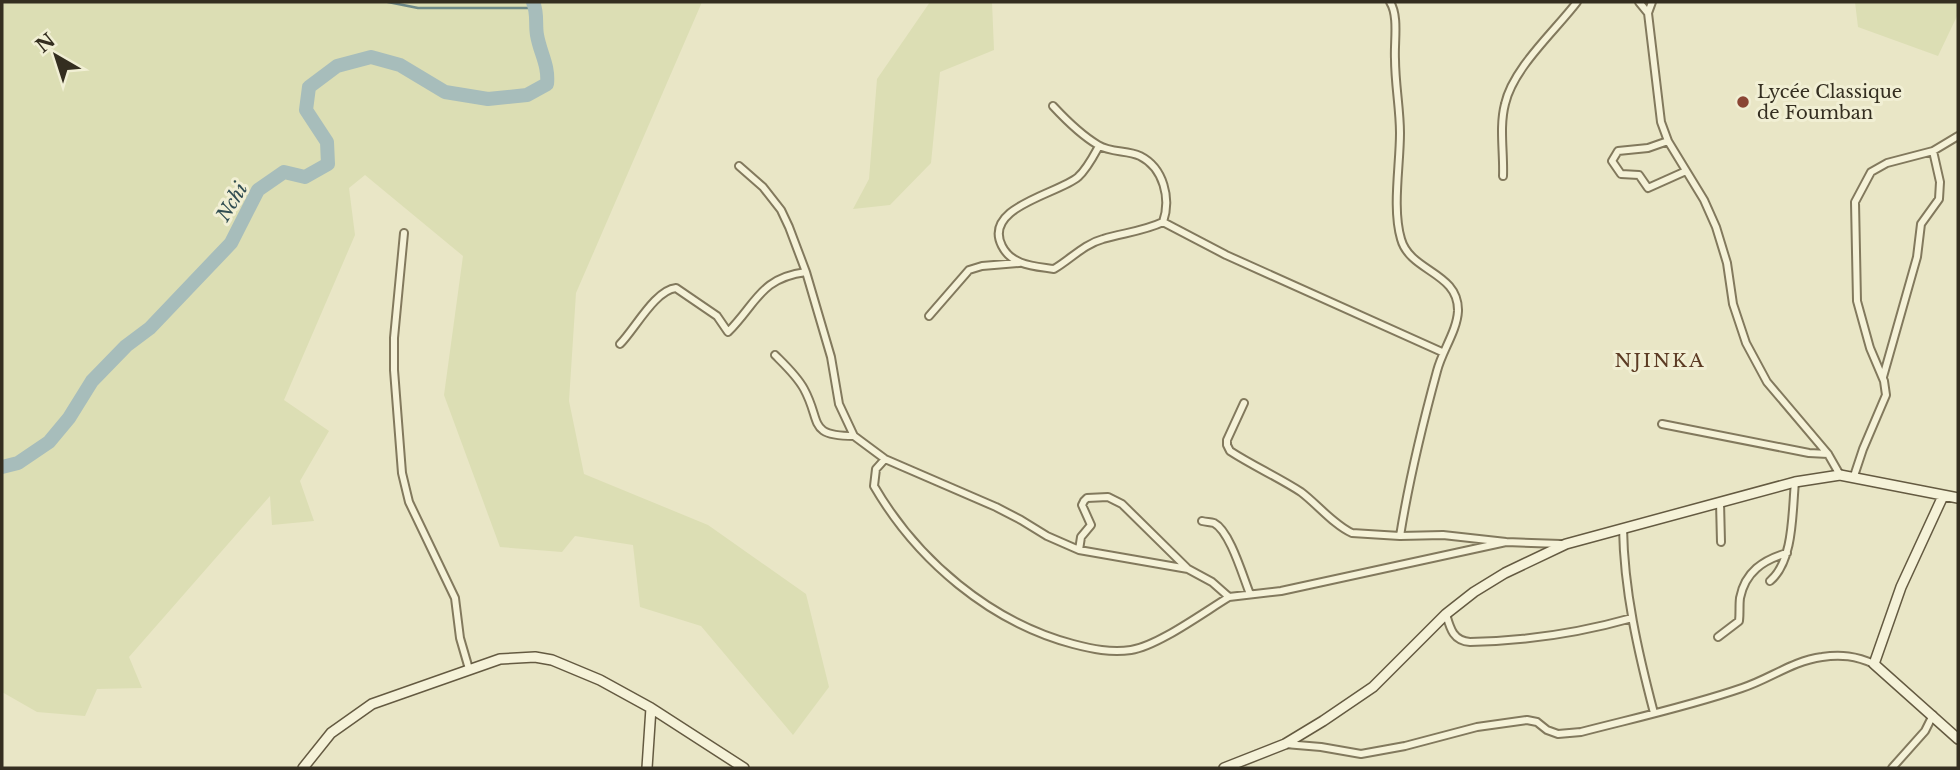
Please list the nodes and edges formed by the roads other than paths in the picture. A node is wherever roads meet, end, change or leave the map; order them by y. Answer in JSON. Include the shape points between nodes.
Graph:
{"nodes":[{"id":1,"x":1390,"y":2,"type":"edge"},
{"id":2,"x":1577,"y":2,"type":"edge"},
{"id":3,"x":1639,"y":2,"type":"edge"},
{"id":4,"x":1652,"y":2,"type":"edge"},
{"id":5,"x":1648,"y":13,"type":"junction"},
{"id":6,"x":1053,"y":106,"type":"dead end"},
{"id":7,"x":1958,"y":136,"type":"edge"},
{"id":8,"x":1668,"y":141,"type":"junction"},
{"id":9,"x":1099,"y":146,"type":"junction"},
{"id":10,"x":1933,"y":151,"type":"junction"},
{"id":11,"x":739,"y":166,"type":"dead end"},
{"id":12,"x":1686,"y":171,"type":"junction"},
{"id":13,"x":1503,"y":176,"type":"dead end"},
{"id":14,"x":1163,"y":222,"type":"junction"},
{"id":15,"x":404,"y":233,"type":"dead end"},
{"id":16,"x":1019,"y":263,"type":"junction"},
{"id":17,"x":806,"y":272,"type":"junction"},
{"id":18,"x":929,"y":316,"type":"dead end"},
{"id":19,"x":620,"y":344,"type":"dead end"},
{"id":20,"x":1442,"y":352,"type":"junction"},
{"id":21,"x":775,"y":355,"type":"dead end"},
{"id":22,"x":1882,"y":378,"type":"junction"},
{"id":23,"x":1244,"y":403,"type":"dead end"},
{"id":24,"x":1662,"y":424,"type":"dead end"},
{"id":25,"x":854,"y":436,"type":"junction"},
{"id":26,"x":1828,"y":454,"type":"junction"},
{"id":27,"x":886,"y":459,"type":"junction"},
{"id":28,"x":1840,"y":475,"type":"junction"},
{"id":29,"x":1854,"y":476,"type":"junction"},
{"id":30,"x":1795,"y":482,"type":"junction"},
{"id":31,"x":1944,"y":496,"type":"junction"},
{"id":32,"x":1958,"y":498,"type":"edge"},
{"id":33,"x":1720,"y":502,"type":"junction"},
{"id":34,"x":1202,"y":522,"type":"dead end"},
{"id":35,"x":1623,"y":528,"type":"junction"},
{"id":36,"x":1400,"y":536,"type":"junction"},
{"id":37,"x":1506,"y":542,"type":"junction"},
{"id":38,"x":1721,"y":542,"type":"dead end"},
{"id":39,"x":1566,"y":544,"type":"junction"},
{"id":40,"x":1079,"y":550,"type":"junction"},
{"id":41,"x":1787,"y":553,"type":"junction"},
{"id":42,"x":1188,"y":569,"type":"junction"},
{"id":43,"x":1770,"y":581,"type":"dead end"},
{"id":44,"x":1250,"y":594,"type":"junction"},
{"id":45,"x":1229,"y":597,"type":"junction"},
{"id":46,"x":1446,"y":614,"type":"junction"},
{"id":47,"x":1632,"y":618,"type":"junction"},
{"id":48,"x":1718,"y":637,"type":"dead end"},
{"id":49,"x":1874,"y":664,"type":"junction"},
{"id":50,"x":469,"y":669,"type":"junction"},
{"id":51,"x":651,"y":708,"type":"junction"},
{"id":52,"x":1654,"y":713,"type":"junction"},
{"id":53,"x":1933,"y":715,"type":"junction"},
{"id":54,"x":1958,"y":739,"type":"edge"},
{"id":55,"x":1285,"y":744,"type":"junction"},
{"id":56,"x":303,"y":768,"type":"edge"},
{"id":57,"x":647,"y":768,"type":"edge"},
{"id":58,"x":744,"y":768,"type":"edge"},
{"id":59,"x":1224,"y":768,"type":"edge"},
{"id":60,"x":1892,"y":768,"type":"edge"}],
"edges":[{"from":1,"to":20,"type":"street","via":[[1399,109],[1401,239],[1415,260],[1447,282],[1456,297],[1457,318]]},
{"from":2,"to":13,"type":"street","via":[[1536,50],[1504,105]]},
{"from":3,"to":5,"type":"street"},
{"from":4,"to":5,"type":"street"},
{"from":5,"to":8,"type":"street","via":[[1659,111]]},
{"from":6,"to":9,"type":"street"},
{"from":7,"to":10,"type":"street"},
{"from":8,"to":12,"type":"street"},
{"from":8,"to":12,"type":"street","via":[[1622,149],[1612,161],[1621,174],[1639,175],[1647,188]]},
{"from":9,"to":14,"type":"street","via":[[1143,157],[1168,197]]},
{"from":9,"to":16,"type":"street","via":[[1079,176],[1005,218],[999,238]]},
{"from":10,"to":22,"type":"street","via":[[1940,182],[1938,199],[1921,223],[1917,257]]},
{"from":10,"to":22,"type":"street","via":[[1871,172],[1855,202],[1857,301]]},
{"from":11,"to":17,"type":"street","via":[[781,209]]},
{"from":12,"to":26,"type":"street","via":[[1716,227],[1733,304],[1756,365]]},
{"from":14,"to":16,"type":"street","via":[[1088,245],[1054,269]]},
{"from":14,"to":20,"type":"street","via":[[1226,256]]},
{"from":15,"to":50,"type":"street","via":[[394,338],[402,473],[410,502],[456,597]]},
{"from":16,"to":18,"type":"street","via":[[969,270]]},
{"from":17,"to":19,"type":"street","via":[[771,282],[728,332],[717,316],[680,291],[664,291]]},
{"from":17,"to":25,"type":"street","via":[[831,357],[839,404]]},
{"from":20,"to":36,"type":"street","via":[[1409,480]]},
{"from":21,"to":25,"type":"street","via":[[804,388],[817,426],[835,436]]},
{"from":22,"to":29,"type":"street","via":[[1886,395]]},
{"from":23,"to":36,"type":"street","via":[[1227,440],[1230,451],[1297,490],[1345,530]]},
{"from":24,"to":26,"type":"street"},
{"from":25,"to":27,"type":"street"},
{"from":26,"to":28,"type":"street"},
{"from":27,"to":40,"type":"street"},
{"from":27,"to":45,"type":"street","via":[[876,469],[874,486],[903,530],[977,599],[1045,636],[1093,649],[1134,650]]},
{"from":28,"to":29,"type":"main road"},
{"from":28,"to":30,"type":"main road"},
{"from":29,"to":31,"type":"main road"},
{"from":30,"to":33,"type":"main road"},
{"from":30,"to":41,"type":"street"},
{"from":31,"to":32,"type":"main road"},
{"from":31,"to":49,"type":"main road","via":[[1901,587]]},
{"from":33,"to":35,"type":"main road"},
{"from":33,"to":38,"type":"street"},
{"from":34,"to":44,"type":"street","via":[[1221,530]]},
{"from":35,"to":39,"type":"main road"},
{"from":35,"to":47,"type":"street"},
{"from":36,"to":37,"type":"street"},
{"from":37,"to":39,"type":"street"},
{"from":37,"to":44,"type":"street"},
{"from":39,"to":46,"type":"main road","via":[[1491,581]]},
{"from":40,"to":42,"type":"street"},
{"from":40,"to":42,"type":"street","via":[[1081,537],[1091,525],[1084,501],[1108,497],[1122,504]]},
{"from":41,"to":43,"type":"street"},
{"from":41,"to":48,"type":"street","via":[[1765,561],[1748,577],[1739,621]]},
{"from":42,"to":45,"type":"street"},
{"from":44,"to":45,"type":"street"},
{"from":46,"to":47,"type":"street","via":[[1454,636],[1470,642],[1531,639]]},
{"from":46,"to":55,"type":"main road","via":[[1373,687]]},
{"from":47,"to":52,"type":"street"},
{"from":49,"to":52,"type":"street","via":[[1855,656],[1807,660],[1746,687]]},
{"from":49,"to":53,"type":"main road"},
{"from":50,"to":51,"type":"main road","via":[[514,657],[552,660]]},
{"from":50,"to":56,"type":"main road","via":[[372,705],[331,733]]},
{"from":51,"to":57,"type":"main road"},
{"from":51,"to":58,"type":"main road"},
{"from":52,"to":55,"type":"street","via":[[1566,734],[1547,730],[1537,722],[1476,727],[1361,754]]},
{"from":53,"to":54,"type":"main road"},
{"from":53,"to":60,"type":"street","via":[[1926,731]]},
{"from":55,"to":59,"type":"main road"}]}
